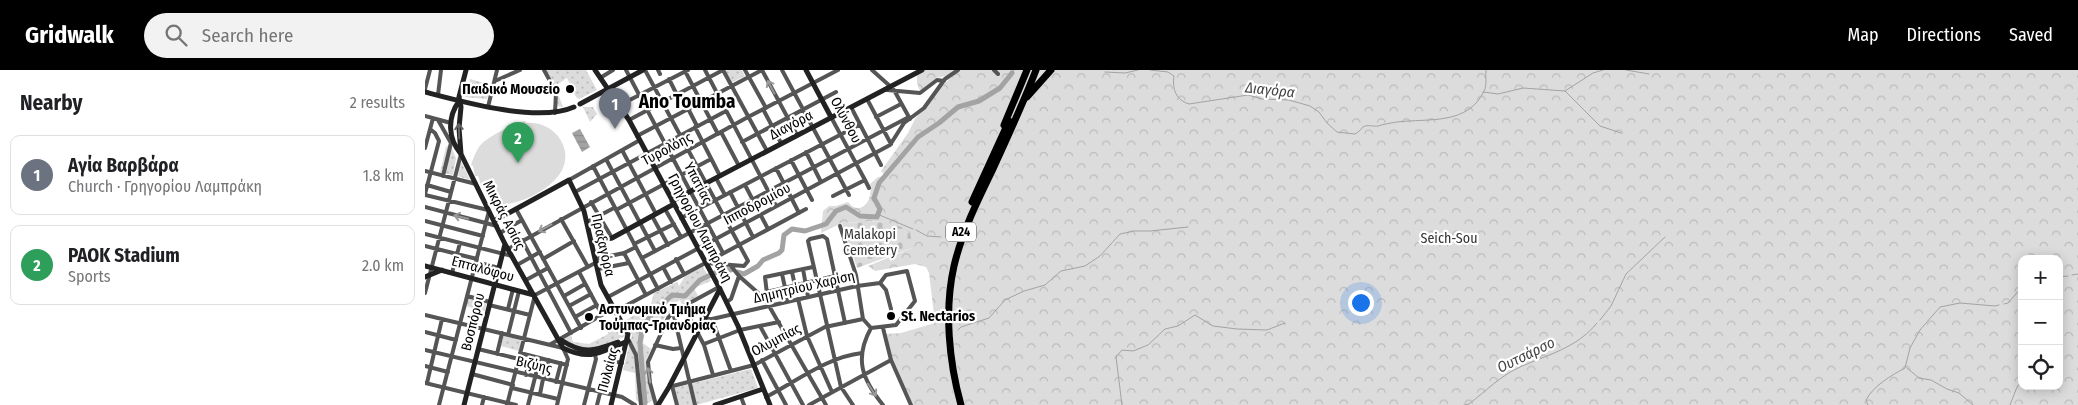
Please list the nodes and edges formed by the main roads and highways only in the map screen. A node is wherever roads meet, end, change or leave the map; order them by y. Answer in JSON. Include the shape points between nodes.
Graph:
{"nodes":[{"id":1,"x":1029,"y":70,"type":"edge"},
{"id":2,"x":1036,"y":70,"type":"edge"},
{"id":3,"x":1051,"y":70,"type":"edge"},
{"id":4,"x":1024,"y":101,"type":"junction"},
{"id":5,"x":956,"y":405,"type":"edge"},
{"id":6,"x":961,"y":405,"type":"edge"}],
"edges":[{"from":1,"to":5,"type":"highway","number":"Α24","via":[[953,255],[946,338]]},
{"from":2,"to":4,"type":"highway","number":"Α24"},
{"from":3,"to":4,"type":"highway"},
{"from":4,"to":6,"type":"highway","number":"Α24","via":[[972,214],[954,266],[949,318]]}]}
